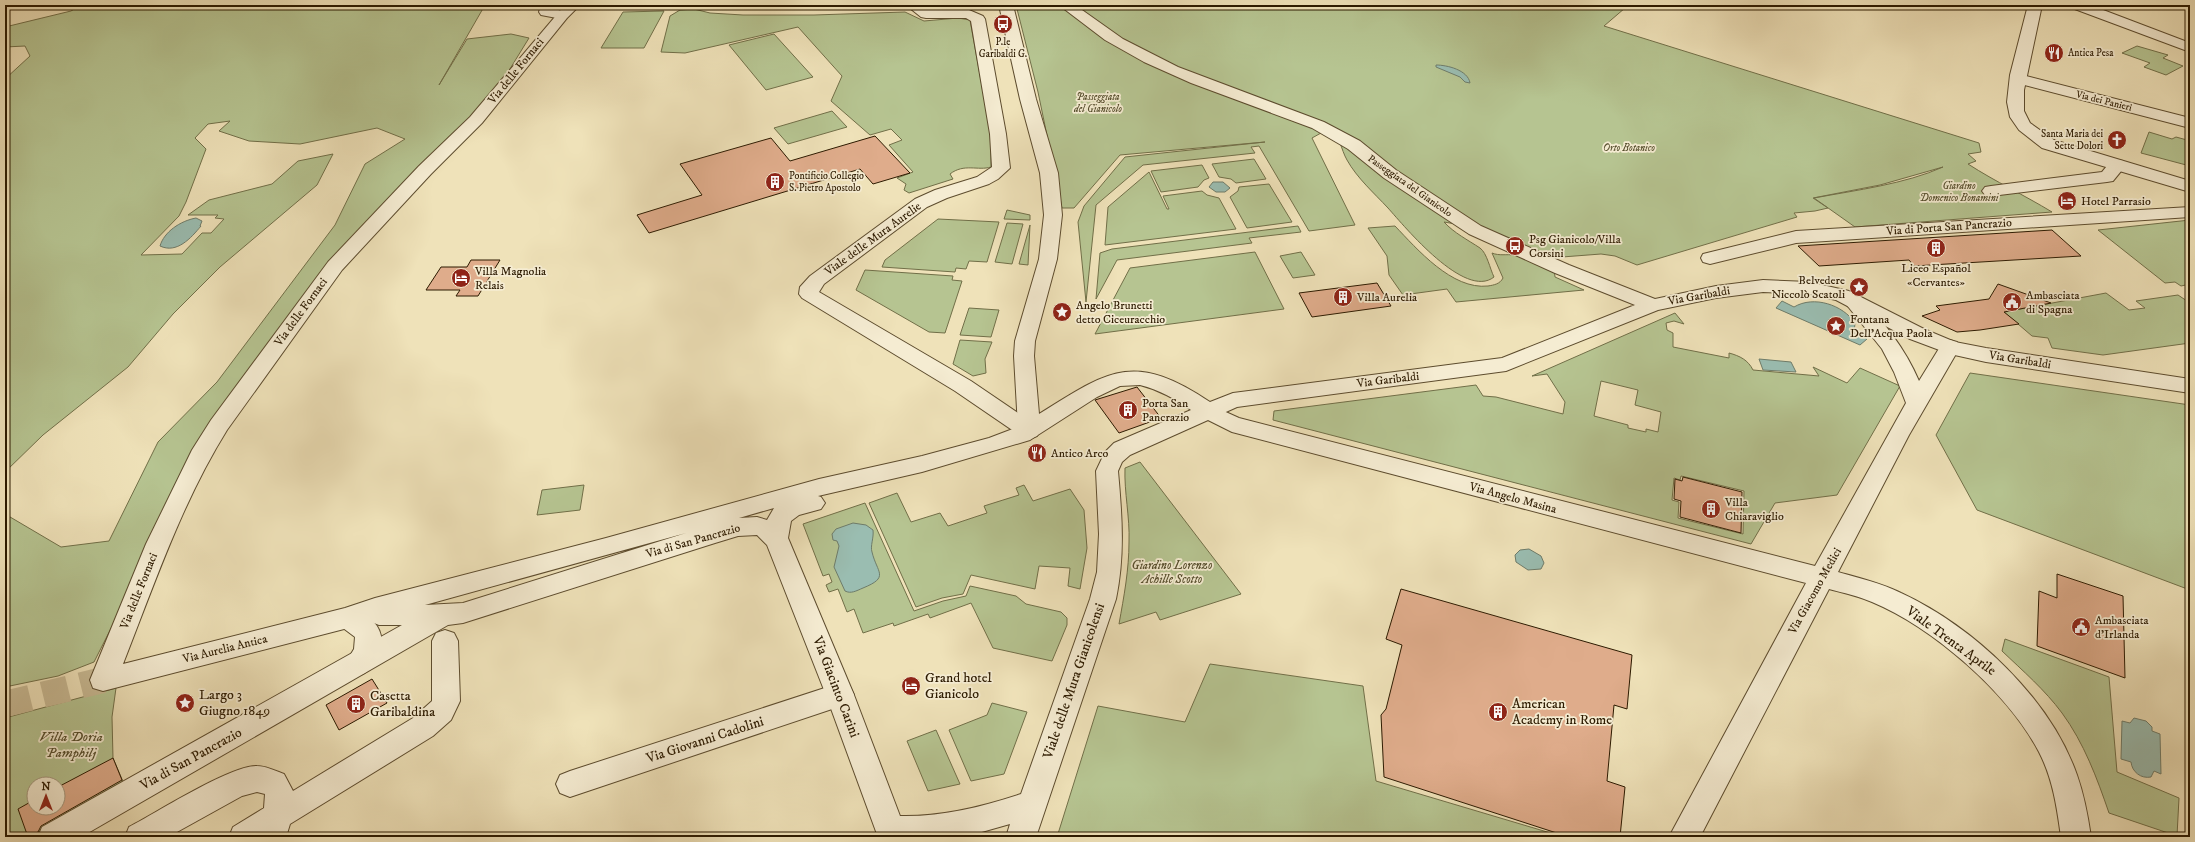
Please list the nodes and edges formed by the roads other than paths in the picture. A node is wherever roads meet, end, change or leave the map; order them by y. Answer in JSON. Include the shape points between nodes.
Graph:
{"nodes":[{"id":1,"x":913,"y":5,"type":"edge"},
{"id":2,"x":1006,"y":5,"type":"edge"},
{"id":3,"x":1066,"y":5,"type":"edge"},
{"id":4,"x":2035,"y":5,"type":"edge"},
{"id":5,"x":2077,"y":5,"type":"edge"},
{"id":6,"x":561,"y":8,"type":"edge"},
{"id":7,"x":2190,"y":48,"type":"edge"},
{"id":8,"x":2018,"y":79,"type":"junction"},
{"id":9,"x":2188,"y":119,"type":"edge"},
{"id":10,"x":2117,"y":165,"type":"junction"},
{"id":11,"x":2190,"y":187,"type":"edge"},
{"id":12,"x":1991,"y":190,"type":"dead end"},
{"id":13,"x":2190,"y":212,"type":"edge"},
{"id":14,"x":1710,"y":258,"type":"dead end"},
{"id":15,"x":1852,"y":300,"type":"junction"},
{"id":16,"x":1653,"y":304,"type":"junction"},
{"id":17,"x":1950,"y":347,"type":"junction"},
{"id":18,"x":2190,"y":386,"type":"edge"},
{"id":19,"x":1089,"y":392,"type":"joint"},
{"id":20,"x":1916,"y":402,"type":"junction"},
{"id":21,"x":1208,"y":411,"type":"junction"},
{"id":22,"x":1029,"y":431,"type":"junction"},
{"id":23,"x":1133,"y":444,"type":"joint"},
{"id":24,"x":922,"y":464,"type":"junction"},
{"id":25,"x":709,"y":518,"type":"junction"},
{"id":26,"x":776,"y":538,"type":"junction"},
{"id":27,"x":1821,"y":579,"type":"junction"},
{"id":28,"x":348,"y":618,"type":"junction"},
{"id":29,"x":443,"y":628,"type":"junction"},
{"id":30,"x":358,"y":664,"type":"junction"},
{"id":31,"x":103,"y":680,"type":"joint"},
{"id":32,"x":840,"y":695,"type":"junction"},
{"id":33,"x":570,"y":784,"type":"dead end"},
{"id":34,"x":1032,"y":804,"type":"junction"},
{"id":35,"x":274,"y":827,"type":"edge"},
{"id":36,"x":892,"y":833,"type":"edge"},
{"id":37,"x":62,"y":835,"type":"edge"},
{"id":38,"x":140,"y":837,"type":"edge"},
{"id":39,"x":244,"y":837,"type":"edge"},
{"id":40,"x":1021,"y":837,"type":"edge"},
{"id":41,"x":1684,"y":837,"type":"edge"},
{"id":42,"x":2076,"y":837,"type":"edge"}],
"edges":[{"from":1,"to":22,"type":"street","name":"Viale delle Mura Aurelie","via":[[926,14],[969,14],[978,19],[998,134],[1001,168],[992,177],[981,182],[921,203],[817,280],[810,288],[809,294],[963,386]]},
{"from":2,"to":22,"type":"street","via":[[1051,181],[1053,215],[1048,259],[1025,342]]},
{"from":3,"to":16,"type":"street","name":"Passeggiata del Gianicolo","via":[[1117,42],[1145,57],[1196,80],[1336,133],[1396,178],[1475,230],[1562,269]]},
{"from":4,"to":8,"type":"street"},
{"from":5,"to":7,"type":"street"},
{"from":6,"to":31,"type":"street","name":"Via delle Fornaci","via":[[476,120],[424,170],[335,266],[219,425],[203,450],[158,544]]},
{"from":8,"to":9,"type":"street","name":"Via dei Panieri"},
{"from":8,"to":10,"type":"street","via":[[2014,106],[2018,117],[2032,134],[2048,144]]},
{"from":10,"to":11,"type":"street"},
{"from":10,"to":12,"type":"street","via":[[2107,177]]},
{"from":13,"to":14,"type":"street","name":"Via di Porta San Pancrazio","via":[[1796,237]]},
{"from":15,"to":16,"type":"street","name":"Via Garibaldi","via":[[1820,290],[1774,286],[1716,292]]},
{"from":15,"to":17,"type":"street","name":"Via Garibaldi","via":[[1917,334]]},
{"from":15,"to":20,"type":"street","via":[[1880,330],[1898,357],[1909,378]]},
{"from":16,"to":21,"type":"street","name":"Via Garibaldi","via":[[1506,364],[1233,400]]},
{"from":17,"to":18,"type":"street","name":"Via Garibaldi","via":[[1986,355]]},
{"from":17,"to":20,"type":"street","name":"Via Giacomo Medici"},
{"from":19,"to":21,"type":"street","name":"Via Angelo Masina","via":[[1111,380],[1140,378],[1168,386]]},
{"from":19,"to":22,"type":"street","name":"Via di San Pancrazio"},
{"from":20,"to":27,"type":"street","name":"Via Giacomo Medici"},
{"from":21,"to":23,"type":"street","name":"Via Garibaldi"},
{"from":21,"to":27,"type":"street","name":"Via Angelo Masina","via":[[1232,424]]},
{"from":22,"to":24,"type":"street","name":"Via di San Pancrazio","via":[[1001,442]]},
{"from":23,"to":34,"type":"street","name":"Viale delle Mura Gianicolensi","via":[[1116,453],[1107,471],[1111,522],[1109,572],[1103,599]]},
{"from":24,"to":25,"type":"street","name":"Via di San Pancrazio","via":[[819,487]]},
{"from":24,"to":26,"type":"street","name":"Via di San Pancrazio","via":[[787,511],[780,515],[777,521]]},
{"from":25,"to":28,"type":"street","name":"Via di San Pancrazio","via":[[375,608]]},
{"from":25,"to":29,"type":"street","name":"Via di San Pancrazio","via":[[664,539],[505,587],[460,604]]},
{"from":26,"to":29,"type":"street","name":"Via di San Pancrazio","via":[[763,528],[738,528],[608,566],[473,610]]},
{"from":26,"to":32,"type":"street","name":"Via Giacinto Carini"},
{"from":27,"to":41,"type":"street","name":"Via Giacomo Medici"},
{"from":27,"to":42,"type":"street","name":"Viale Trenta Aprile","via":[[1874,592],[1890,599],[1945,633],[1998,675],[2030,714],[2055,758],[2071,804]]},
{"from":28,"to":29,"type":"street","name":"Via di San Pancrazio","via":[[374,615]]},
{"from":28,"to":30,"type":"street","via":[[362,625],[368,634],[366,651]]},
{"from":28,"to":31,"type":"street","name":"Via Aurelia Antica"},
{"from":29,"to":30,"type":"street","name":"Via di San Pancrazio"},
{"from":29,"to":35,"type":"street","via":[[446,701],[441,712],[423,727],[354,767]]},
{"from":30,"to":37,"type":"street","name":"Via di San Pancrazio"},
{"from":32,"to":33,"type":"street","name":"Via Giovanni Cadolini"},
{"from":32,"to":36,"type":"street","name":"Via Giacinto Carini"},
{"from":34,"to":36,"type":"street","via":[[1001,814],[948,825]]},
{"from":34,"to":40,"type":"street","name":"Viale delle Mura Gianicolensi"},
{"from":35,"to":38,"type":"street","via":[[280,798],[277,787],[266,780],[246,780]]},
{"from":35,"to":39,"type":"street"}]}
